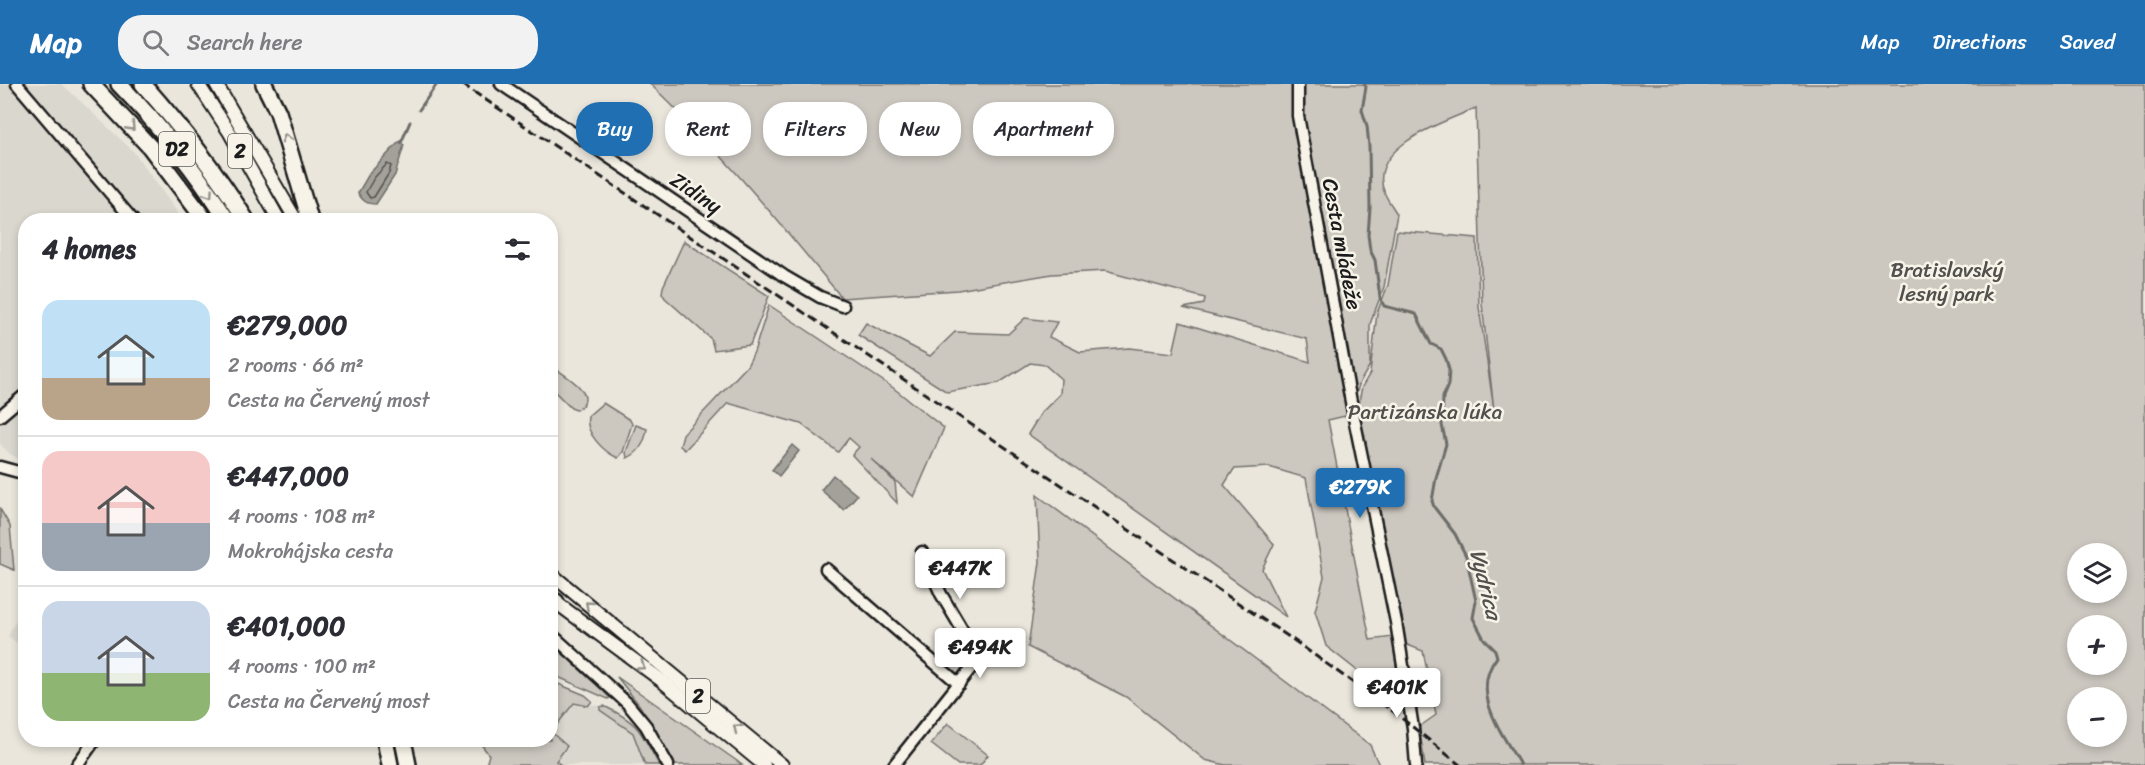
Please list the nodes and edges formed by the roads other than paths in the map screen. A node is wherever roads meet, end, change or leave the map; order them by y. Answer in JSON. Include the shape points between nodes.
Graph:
{"nodes":[{"id":1,"x":17,"y":84,"type":"edge"},
{"id":2,"x":91,"y":84,"type":"edge"},
{"id":3,"x":119,"y":84,"type":"edge"},
{"id":4,"x":143,"y":84,"type":"edge"},
{"id":5,"x":198,"y":84,"type":"edge"},
{"id":6,"x":216,"y":84,"type":"edge"},
{"id":7,"x":264,"y":84,"type":"edge"},
{"id":8,"x":501,"y":84,"type":"edge"},
{"id":9,"x":1298,"y":84,"type":"edge"},
{"id":10,"x":127,"y":213,"type":"edge"},
{"id":11,"x":199,"y":213,"type":"edge"},
{"id":12,"x":222,"y":213,"type":"edge"},
{"id":13,"x":241,"y":213,"type":"edge"},
{"id":14,"x":275,"y":213,"type":"edge"},
{"id":15,"x":292,"y":213,"type":"edge"},
{"id":16,"x":308,"y":213,"type":"edge"},
{"id":17,"x":843,"y":306,"type":"dead end"},
{"id":18,"x":18,"y":401,"type":"edge"},
{"id":19,"x":0,"y":416,"type":"edge"},
{"id":20,"x":0,"y":466,"type":"edge"},
{"id":21,"x":18,"y":472,"type":"edge"},
{"id":22,"x":922,"y":552,"type":"dead end"},
{"id":23,"x":826,"y":569,"type":"dead end"},
{"id":24,"x":558,"y":580,"type":"edge"},
{"id":25,"x":558,"y":604,"type":"edge"},
{"id":26,"x":558,"y":640,"type":"edge"},
{"id":27,"x":959,"y":684,"type":"junction"},
{"id":28,"x":90,"y":747,"type":"edge"},
{"id":29,"x":386,"y":747,"type":"edge"},
{"id":30,"x":404,"y":747,"type":"edge"},
{"id":31,"x":77,"y":765,"type":"edge"},
{"id":32,"x":390,"y":765,"type":"edge"},
{"id":33,"x":408,"y":765,"type":"edge"},
{"id":34,"x":668,"y":765,"type":"edge"},
{"id":35,"x":764,"y":765,"type":"edge"},
{"id":36,"x":782,"y":765,"type":"edge"},
{"id":37,"x":894,"y":765,"type":"edge"},
{"id":38,"x":1416,"y":765,"type":"edge"}],
"edges":[{"from":1,"to":10,"type":"street"},
{"from":2,"to":11,"type":"highway","one_way":true,"via":[[150,147]]},
{"from":3,"to":12,"type":"highway","number":"D2","one_way":true,"via":[[192,168]]},
{"from":4,"to":13,"type":"highway","number":"D2","via":[[204,157]]},
{"from":5,"to":14,"type":"main road","number":"2"},
{"from":6,"to":15,"type":"main road","number":"2"},
{"from":16,"to":7,"type":"highway","one_way":true,"via":[[280,118]]},
{"from":8,"to":17,"type":"street","name":"Zidiny","via":[[784,276]]},
{"from":9,"to":38,"type":"street","name":"Cesta mládeže","via":[[1298,116],[1396,622]]},
{"from":18,"to":19,"type":"street"},
{"from":20,"to":21,"type":"street"},
{"from":22,"to":27,"type":"street","via":[[941,594],[979,658]]},
{"from":23,"to":27,"type":"street"},
{"from":36,"to":24,"type":"main road","number":"2","one_way":true},
{"from":25,"to":35,"type":"main road","number":"2","one_way":true,"via":[[661,680]]},
{"from":26,"to":34,"type":"street","via":[[627,703],[646,726]]},
{"from":27,"to":37,"type":"street"},
{"from":28,"to":31,"type":"street"},
{"from":29,"to":32,"type":"highway"},
{"from":30,"to":33,"type":"highway"}]}
